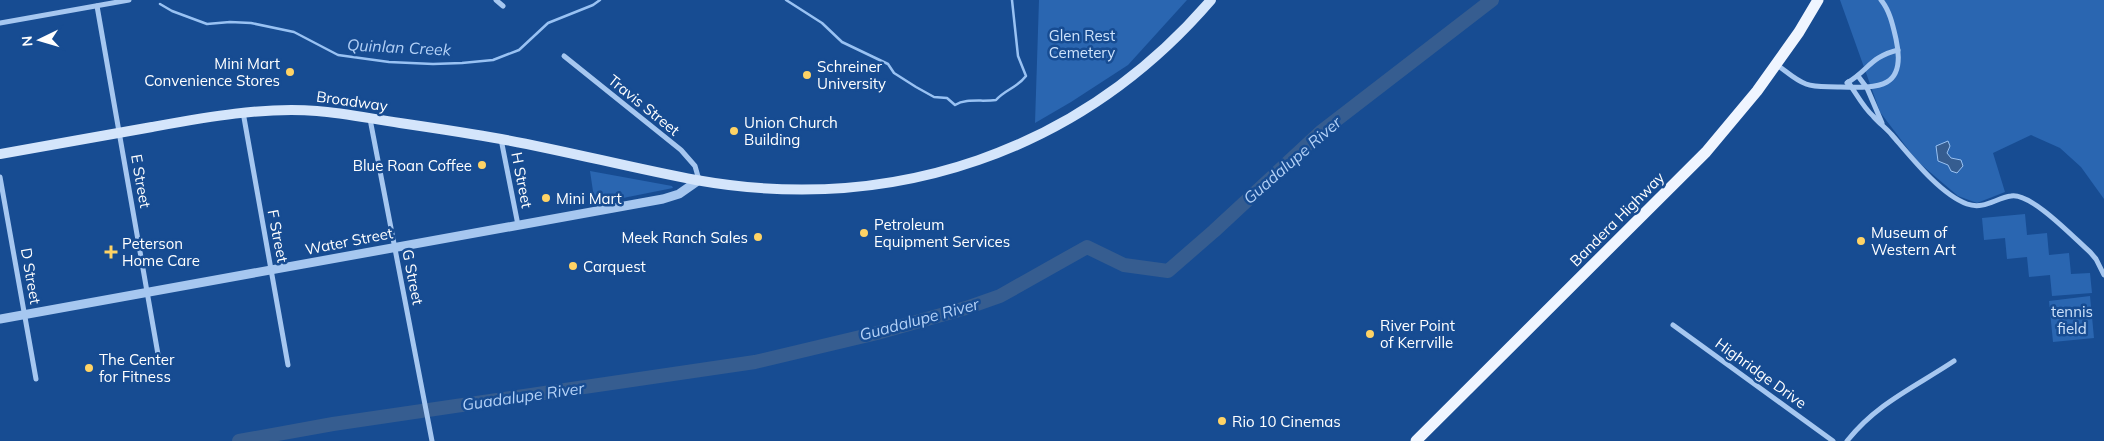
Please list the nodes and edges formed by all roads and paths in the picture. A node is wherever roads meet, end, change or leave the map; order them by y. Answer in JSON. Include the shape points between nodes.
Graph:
{"nodes":[{"id":1,"x":129,"y":0,"type":"edge"},
{"id":2,"x":496,"y":0,"type":"edge"},
{"id":3,"x":1211,"y":0,"type":"edge"},
{"id":4,"x":1818,"y":0,"type":"edge"},
{"id":5,"x":1880,"y":0,"type":"edge"},
{"id":6,"x":97,"y":6,"type":"junction"},
{"id":7,"x":503,"y":6,"type":"dead end"},
{"id":8,"x":0,"y":23,"type":"edge"},
{"id":9,"x":1898,"y":50,"type":"junction"},
{"id":10,"x":564,"y":56,"type":"dead end"},
{"id":11,"x":1777,"y":65,"type":"junction"},
{"id":12,"x":1858,"y":76,"type":"junction"},
{"id":13,"x":1848,"y":82,"type":"junction"},
{"id":14,"x":1841,"y":87,"type":"junction"},
{"id":15,"x":1852,"y":88,"type":"junction"},
{"id":16,"x":1866,"y":88,"type":"junction"},
{"id":17,"x":243,"y":112,"type":"junction"},
{"id":18,"x":370,"y":119,"type":"junction"},
{"id":19,"x":1882,"y":123,"type":"junction"},
{"id":20,"x":120,"y":132,"type":"junction"},
{"id":21,"x":501,"y":139,"type":"junction"},
{"id":22,"x":0,"y":154,"type":"edge"},
{"id":23,"x":0,"y":177,"type":"edge"},
{"id":24,"x":698,"y":180,"type":"junction"},
{"id":25,"x":518,"y":225,"type":"junction"},
{"id":26,"x":394,"y":247,"type":"junction"},
{"id":27,"x":272,"y":270,"type":"junction"},
{"id":28,"x":2104,"y":275,"type":"edge"},
{"id":29,"x":149,"y":293,"type":"junction"},
{"id":30,"x":26,"y":314,"type":"junction"},
{"id":31,"x":0,"y":319,"type":"edge"},
{"id":32,"x":1673,"y":325,"type":"dead end"},
{"id":33,"x":160,"y":360,"type":"dead end"},
{"id":34,"x":1954,"y":361,"type":"dead end"},
{"id":35,"x":288,"y":366,"type":"dead end"},
{"id":36,"x":36,"y":379,"type":"dead end"},
{"id":37,"x":432,"y":441,"type":"edge"},
{"id":38,"x":1416,"y":441,"type":"edge"},
{"id":39,"x":1833,"y":441,"type":"edge"},
{"id":40,"x":1847,"y":441,"type":"edge"}],
"edges":[{"from":1,"to":6,"type":"street"},
{"from":2,"to":7,"type":"street"},
{"from":3,"to":24,"type":"main road","name":"Broadway","via":[[1159,54],[1106,96],[1055,127],[987,158],[938,172],[851,187],[791,190]]},
{"from":4,"to":11,"type":"main road","name":"Bandera Highway"},
{"from":5,"to":9,"type":"street","via":[[1890,16]]},
{"from":6,"to":8,"type":"street"},
{"from":6,"to":20,"type":"street","name":"E Street"},
{"from":9,"to":12,"type":"street","via":[[1876,58]]},
{"from":9,"to":16,"type":"street","via":[[1894,77],[1882,85]]},
{"from":10,"to":24,"type":"street","name":"Travis Street","via":[[681,150],[695,166]]},
{"from":11,"to":14,"type":"street","via":[[1805,84]]},
{"from":11,"to":38,"type":"main road","name":"Bandera Highway","via":[[1706,152]]},
{"from":12,"to":13,"type":"street"},
{"from":12,"to":16,"type":"street"},
{"from":13,"to":14,"type":"street"},
{"from":13,"to":15,"type":"street"},
{"from":14,"to":15,"type":"street"},
{"from":15,"to":16,"type":"street"},
{"from":15,"to":19,"type":"street","via":[[1872,116]]},
{"from":16,"to":19,"type":"street"},
{"from":17,"to":18,"type":"main road","name":"Broadway","via":[[314,110]]},
{"from":17,"to":20,"type":"main road","name":"Broadway"},
{"from":17,"to":27,"type":"street","name":"F Street"},
{"from":18,"to":21,"type":"main road","name":"Broadway"},
{"from":18,"to":26,"type":"street","name":"G Street"},
{"from":19,"to":28,"type":"street","via":[[1918,166],[1956,198],[1980,206],[2010,196],[2023,197],[2090,252]]},
{"from":20,"to":22,"type":"main road","name":"Broadway"},
{"from":20,"to":29,"type":"street","name":"E Street"},
{"from":21,"to":24,"type":"main road","name":"Broadway"},
{"from":21,"to":25,"type":"street","name":"H Street"},
{"from":23,"to":30,"type":"street","name":"D Street"},
{"from":24,"to":25,"type":"street","name":"Water Street","via":[[679,194],[663,199]]},
{"from":25,"to":26,"type":"street","name":"Water Street"},
{"from":26,"to":27,"type":"street","name":"Water Street"},
{"from":26,"to":37,"type":"street","name":"G Street"},
{"from":27,"to":29,"type":"street","name":"Water Street"},
{"from":27,"to":35,"type":"street","name":"F Street"},
{"from":29,"to":30,"type":"street","name":"Water Street"},
{"from":29,"to":33,"type":"street","name":"E Street"},
{"from":30,"to":31,"type":"street","name":"Water Street"},
{"from":30,"to":36,"type":"street","name":"D Street"},
{"from":32,"to":39,"type":"street","name":"Highridge Drive"},
{"from":34,"to":40,"type":"street","via":[[1891,399]]}]}
